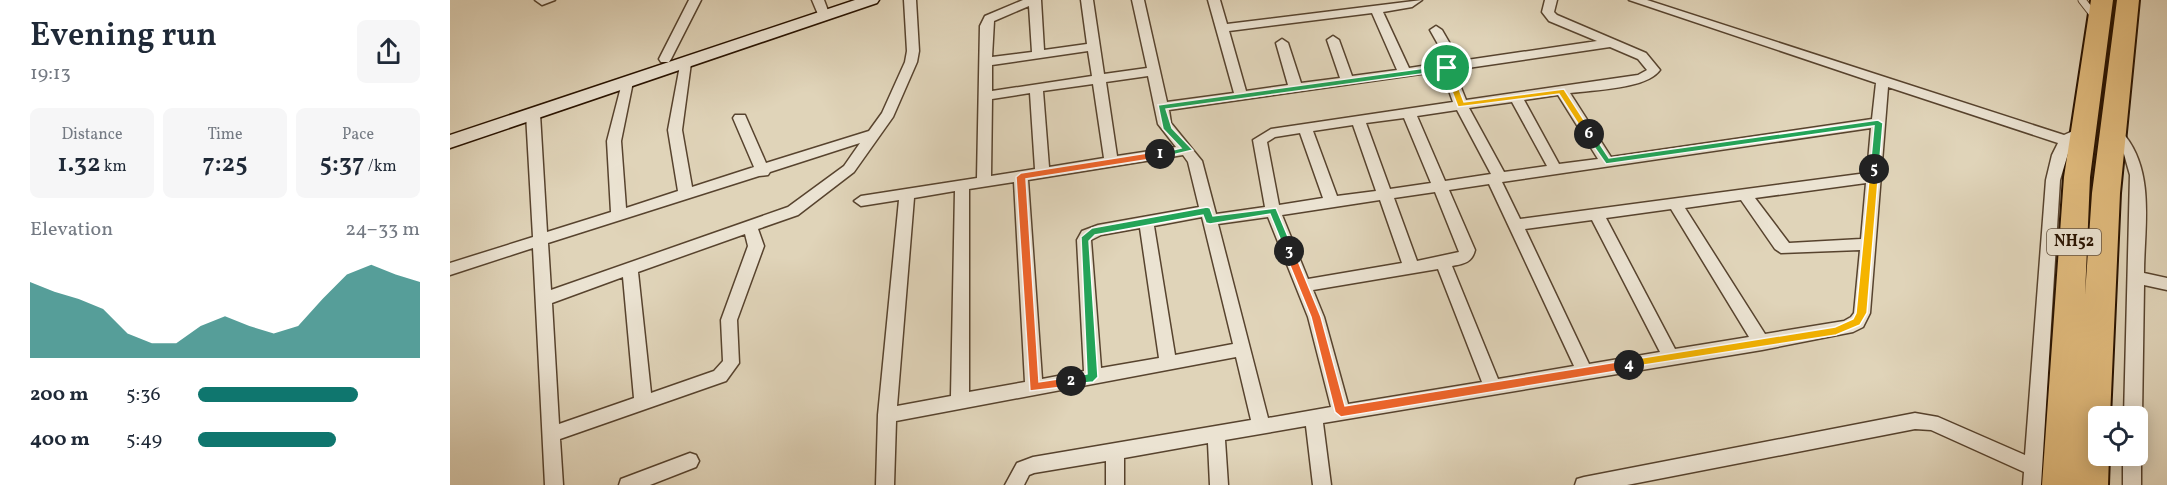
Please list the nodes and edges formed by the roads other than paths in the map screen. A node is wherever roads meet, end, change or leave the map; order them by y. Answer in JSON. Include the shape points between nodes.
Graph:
{"nodes":[{"id":1,"x":540,"y":0,"type":"edge"},
{"id":2,"x":549,"y":0,"type":"edge"},
{"id":3,"x":695,"y":0,"type":"edge"},
{"id":4,"x":846,"y":0,"type":"edge"},
{"id":5,"x":871,"y":0,"type":"edge"},
{"id":6,"x":910,"y":0,"type":"edge"},
{"id":7,"x":1034,"y":0,"type":"edge"},
{"id":8,"x":1087,"y":0,"type":"edge"},
{"id":9,"x":1138,"y":0,"type":"edge"},
{"id":10,"x":1214,"y":0,"type":"edge"},
{"id":11,"x":1416,"y":0,"type":"edge"},
{"id":12,"x":1551,"y":0,"type":"edge"},
{"id":13,"x":1635,"y":0,"type":"edge"},
{"id":14,"x":2112,"y":6,"type":"edge"},
{"id":15,"x":821,"y":8,"type":"edge"},
{"id":16,"x":1376,"y":9,"type":"junction"},
{"id":17,"x":1222,"y":28,"type":"junction"},
{"id":18,"x":1436,"y":30,"type":"dead end"},
{"id":19,"x":1333,"y":40,"type":"dead end"},
{"id":20,"x":1282,"y":43,"type":"dead end"},
{"id":21,"x":1612,"y":43,"type":"junction"},
{"id":22,"x":1094,"y":48,"type":"junction"},
{"id":23,"x":1038,"y":55,"type":"junction"},
{"id":24,"x":665,"y":59,"type":"junction"},
{"id":25,"x":985,"y":62,"type":"junction"},
{"id":26,"x":685,"y":63,"type":"junction"},
{"id":27,"x":1452,"y":67,"type":"junction"},
{"id":28,"x":648,"y":70,"type":"junction"},
{"id":29,"x":1154,"y":71,"type":"junction"},
{"id":30,"x":1405,"y":74,"type":"junction"},
{"id":31,"x":1098,"y":79,"type":"junction"},
{"id":32,"x":627,"y":82,"type":"junction"},
{"id":33,"x":1348,"y":82,"type":"junction"},
{"id":34,"x":1882,"y":83,"type":"junction"},
{"id":35,"x":1036,"y":89,"type":"junction"},
{"id":36,"x":1296,"y":89,"type":"junction"},
{"id":37,"x":1562,"y":91,"type":"junction"},
{"id":38,"x":985,"y":96,"type":"junction"},
{"id":39,"x":1241,"y":96,"type":"junction"},
{"id":40,"x":1516,"y":97,"type":"junction"},
{"id":41,"x":1461,"y":105,"type":"junction"},
{"id":42,"x":1161,"y":107,"type":"junction"},
{"id":43,"x":1409,"y":113,"type":"junction"},
{"id":44,"x":533,"y":114,"type":"junction"},
{"id":45,"x":740,"y":118,"type":"dead end"},
{"id":46,"x":1358,"y":120,"type":"junction"},
{"id":47,"x":1878,"y":123,"type":"junction"},
{"id":48,"x":450,"y":127,"type":"edge"},
{"id":49,"x":1305,"y":128,"type":"junction"},
{"id":50,"x":2113,"y":130,"type":"junction"},
{"id":51,"x":874,"y":134,"type":"junction"},
{"id":52,"x":2077,"y":138,"type":"junction"},
{"id":53,"x":450,"y":142,"type":"edge"},
{"id":54,"x":1188,"y":150,"type":"junction"},
{"id":55,"x":1606,"y":161,"type":"junction"},
{"id":56,"x":1111,"y":162,"type":"junction"},
{"id":57,"x":1554,"y":169,"type":"junction"},
{"id":58,"x":763,"y":171,"type":"junction"},
{"id":59,"x":1042,"y":173,"type":"junction"},
{"id":60,"x":1021,"y":177,"type":"junction"},
{"id":61,"x":1497,"y":177,"type":"junction"},
{"id":62,"x":1874,"y":177,"type":"junction"},
{"id":63,"x":984,"y":182,"type":"junction"},
{"id":64,"x":962,"y":186,"type":"junction"},
{"id":65,"x":1439,"y":186,"type":"junction"},
{"id":66,"x":1384,"y":194,"type":"junction"},
{"id":67,"x":1745,"y":194,"type":"junction"},
{"id":68,"x":686,"y":195,"type":"junction"},
{"id":69,"x":907,"y":195,"type":"junction"},
{"id":70,"x":861,"y":201,"type":"dead end"},
{"id":71,"x":1332,"y":202,"type":"junction"},
{"id":72,"x":1675,"y":204,"type":"junction"},
{"id":73,"x":1273,"y":210,"type":"junction"},
{"id":74,"x":1597,"y":215,"type":"junction"},
{"id":75,"x":620,"y":216,"type":"junction"},
{"id":76,"x":1208,"y":216,"type":"junction"},
{"id":77,"x":1146,"y":222,"type":"junction"},
{"id":78,"x":1516,"y":225,"type":"junction"},
{"id":79,"x":750,"y":227,"type":"junction"},
{"id":80,"x":541,"y":240,"type":"junction"},
{"id":81,"x":1868,"y":244,"type":"junction"},
{"id":82,"x":1443,"y":262,"type":"junction"},
{"id":83,"x":450,"y":269,"type":"edge"},
{"id":84,"x":630,"y":269,"type":"junction"},
{"id":85,"x":1412,"y":269,"type":"junction"},
{"id":86,"x":2135,"y":277,"type":"junction"},
{"id":87,"x":2167,"y":284,"type":"edge"},
{"id":88,"x":1303,"y":286,"type":"junction"},
{"id":89,"x":544,"y":299,"type":"junction"},
{"id":90,"x":1762,"y":343,"type":"junction"},
{"id":91,"x":1242,"y":349,"type":"junction"},
{"id":92,"x":1671,"y":358,"type":"junction"},
{"id":93,"x":1168,"y":363,"type":"junction"},
{"id":94,"x":1585,"y":372,"type":"junction"},
{"id":95,"x":1093,"y":377,"type":"junction"},
{"id":96,"x":1493,"y":387,"type":"junction"},
{"id":97,"x":1034,"y":388,"type":"junction"},
{"id":98,"x":960,"y":402,"type":"junction"},
{"id":99,"x":643,"y":403,"type":"junction"},
{"id":100,"x":2133,"y":406,"type":"edge"},
{"id":101,"x":1341,"y":412,"type":"junction"},
{"id":102,"x":887,"y":416,"type":"junction"},
{"id":103,"x":1313,"y":416,"type":"junction"},
{"id":104,"x":1261,"y":425,"type":"junction"},
{"id":105,"x":1216,"y":432,"type":"junction"},
{"id":106,"x":552,"y":434,"type":"junction"},
{"id":107,"x":1115,"y":450,"type":"junction"},
{"id":108,"x":690,"y":461,"type":"dead end"},
{"id":109,"x":2132,"y":466,"type":"edge"},
{"id":110,"x":2033,"y":476,"type":"edge"},
{"id":111,"x":554,"y":485,"type":"edge"},
{"id":112,"x":628,"y":485,"type":"edge"},
{"id":113,"x":885,"y":485,"type":"edge"},
{"id":114,"x":1014,"y":485,"type":"edge"},
{"id":115,"x":1115,"y":485,"type":"edge"},
{"id":116,"x":1219,"y":485,"type":"edge"},
{"id":117,"x":1322,"y":485,"type":"edge"},
{"id":118,"x":1584,"y":485,"type":"edge"},
{"id":119,"x":2060,"y":485,"type":"edge"},
{"id":120,"x":2090,"y":485,"type":"edge"},
{"id":121,"x":2132,"y":485,"type":"edge"}],
"edges":[{"from":1,"to":2,"type":"street"},
{"from":3,"to":24,"type":"street"},
{"from":4,"to":15,"type":"street"},
{"from":5,"to":15,"type":"street"},
{"from":6,"to":51,"type":"street","via":[[911,62],[888,114]]},
{"from":7,"to":23,"type":"street"},
{"from":7,"to":25,"type":"street","via":[[987,22]]},
{"from":8,"to":22,"type":"street"},
{"from":9,"to":29,"type":"street"},
{"from":10,"to":17,"type":"street"},
{"from":11,"to":16,"type":"street","via":[[1408,5]]},
{"from":12,"to":21,"type":"street","via":[[1548,12],[1552,18]]},
{"from":13,"to":34,"type":"street"},
{"from":14,"to":50,"type":"highway","number":"NH52"},
{"from":14,"to":52,"type":"highway","number":"NH52"},
{"from":15,"to":24,"type":"street"},
{"from":15,"to":26,"type":"street"},
{"from":16,"to":17,"type":"street"},
{"from":16,"to":30,"type":"street"},
{"from":17,"to":39,"type":"street"},
{"from":18,"to":27,"type":"street"},
{"from":19,"to":33,"type":"street"},
{"from":20,"to":36,"type":"street"},
{"from":21,"to":27,"type":"street"},
{"from":21,"to":37,"type":"street","via":[[1642,56],[1654,70],[1641,79]]},
{"from":22,"to":23,"type":"street"},
{"from":22,"to":31,"type":"street"},
{"from":23,"to":25,"type":"street"},
{"from":24,"to":28,"type":"street"},
{"from":25,"to":38,"type":"street"},
{"from":26,"to":28,"type":"street"},
{"from":26,"to":68,"type":"street","via":[[675,130]]},
{"from":27,"to":30,"type":"street"},
{"from":27,"to":41,"type":"street"},
{"from":28,"to":32,"type":"street"},
{"from":28,"to":48,"type":"street"},
{"from":29,"to":31,"type":"street"},
{"from":29,"to":42,"type":"street"},
{"from":30,"to":33,"type":"street"},
{"from":31,"to":35,"type":"street"},
{"from":31,"to":56,"type":"street"},
{"from":32,"to":44,"type":"street"},
{"from":32,"to":75,"type":"street","via":[[614,148]]},
{"from":33,"to":36,"type":"street"},
{"from":34,"to":47,"type":"street"},
{"from":34,"to":52,"type":"street"},
{"from":35,"to":38,"type":"street"},
{"from":35,"to":59,"type":"street"},
{"from":36,"to":39,"type":"street"},
{"from":37,"to":40,"type":"street"},
{"from":37,"to":55,"type":"street"},
{"from":38,"to":63,"type":"street"},
{"from":39,"to":42,"type":"street"},
{"from":40,"to":41,"type":"street"},
{"from":40,"to":57,"type":"street"},
{"from":41,"to":43,"type":"street"},
{"from":41,"to":61,"type":"street"},
{"from":42,"to":54,"type":"street","via":[[1167,129]]},
{"from":43,"to":46,"type":"street"},
{"from":43,"to":65,"type":"street"},
{"from":44,"to":53,"type":"street"},
{"from":44,"to":80,"type":"street"},
{"from":45,"to":58,"type":"street"},
{"from":46,"to":49,"type":"street"},
{"from":46,"to":66,"type":"street"},
{"from":47,"to":55,"type":"street"},
{"from":47,"to":62,"type":"street"},
{"from":49,"to":71,"type":"street"},
{"from":49,"to":73,"type":"street","via":[[1270,133],[1260,140]]},
{"from":50,"to":86,"type":"street","via":[[2132,151],[2137,166]]},
{"from":50,"to":120,"type":"highway","number":"NH52"},
{"from":51,"to":58,"type":"street"},
{"from":51,"to":79,"type":"street","via":[[849,168],[799,208]]},
{"from":52,"to":110,"type":"street","via":[[2056,163],[2053,180]]},
{"from":52,"to":119,"type":"highway","number":"NH52"},
{"from":54,"to":56,"type":"street"},
{"from":54,"to":76,"type":"street","via":[[1195,161]]},
{"from":55,"to":57,"type":"street"},
{"from":56,"to":59,"type":"street"},
{"from":57,"to":61,"type":"street"},
{"from":58,"to":68,"type":"street"},
{"from":59,"to":60,"type":"street"},
{"from":60,"to":63,"type":"street"},
{"from":60,"to":97,"type":"street"},
{"from":61,"to":65,"type":"street"},
{"from":61,"to":78,"type":"street"},
{"from":62,"to":67,"type":"street"},
{"from":62,"to":81,"type":"street"},
{"from":63,"to":64,"type":"street"},
{"from":64,"to":69,"type":"street"},
{"from":64,"to":98,"type":"street"},
{"from":65,"to":66,"type":"street"},
{"from":65,"to":82,"type":"street","via":[[1467,250],[1461,259]]},
{"from":66,"to":71,"type":"street"},
{"from":66,"to":85,"type":"street"},
{"from":67,"to":72,"type":"street"},
{"from":67,"to":81,"type":"street","via":[[1786,249]]},
{"from":68,"to":75,"type":"street"},
{"from":69,"to":70,"type":"street"},
{"from":69,"to":102,"type":"street"},
{"from":71,"to":73,"type":"street"},
{"from":72,"to":74,"type":"street"},
{"from":72,"to":90,"type":"street"},
{"from":73,"to":76,"type":"street"},
{"from":73,"to":88,"type":"street"},
{"from":74,"to":78,"type":"street"},
{"from":74,"to":92,"type":"street"},
{"from":75,"to":80,"type":"street"},
{"from":76,"to":77,"type":"street"},
{"from":76,"to":91,"type":"street"},
{"from":77,"to":93,"type":"street"},
{"from":77,"to":95,"type":"street","via":[[1092,232],[1084,240]]},
{"from":78,"to":94,"type":"street"},
{"from":79,"to":84,"type":"street"},
{"from":79,"to":99,"type":"street","via":[[756,246],[729,320],[732,358],[728,370]]},
{"from":80,"to":83,"type":"street"},
{"from":80,"to":89,"type":"street"},
{"from":81,"to":90,"type":"street","via":[[1862,313],[1857,322],[1836,331]]},
{"from":82,"to":85,"type":"street"},
{"from":82,"to":96,"type":"street"},
{"from":84,"to":89,"type":"street"},
{"from":84,"to":99,"type":"street"},
{"from":85,"to":88,"type":"street"},
{"from":86,"to":87,"type":"street"},
{"from":86,"to":100,"type":"street"},
{"from":88,"to":101,"type":"street","via":[[1316,317]]},
{"from":89,"to":106,"type":"street"},
{"from":90,"to":92,"type":"street"},
{"from":91,"to":93,"type":"street"},
{"from":91,"to":104,"type":"street"},
{"from":92,"to":94,"type":"street"},
{"from":93,"to":95,"type":"street"},
{"from":94,"to":96,"type":"street"},
{"from":95,"to":97,"type":"street"},
{"from":96,"to":101,"type":"street"},
{"from":97,"to":98,"type":"street"},
{"from":98,"to":102,"type":"street"},
{"from":99,"to":106,"type":"street"},
{"from":101,"to":103,"type":"street"},
{"from":102,"to":113,"type":"street"},
{"from":103,"to":104,"type":"street"},
{"from":103,"to":117,"type":"street"},
{"from":104,"to":105,"type":"street"},
{"from":105,"to":107,"type":"street"},
{"from":105,"to":116,"type":"street"},
{"from":106,"to":111,"type":"street"},
{"from":107,"to":114,"type":"street","via":[[1033,465],[1023,469]]},
{"from":107,"to":115,"type":"street"},
{"from":108,"to":112,"type":"street"},
{"from":109,"to":121,"type":"street"},
{"from":110,"to":118,"type":"street","via":[[1946,428],[1915,421]]}]}
